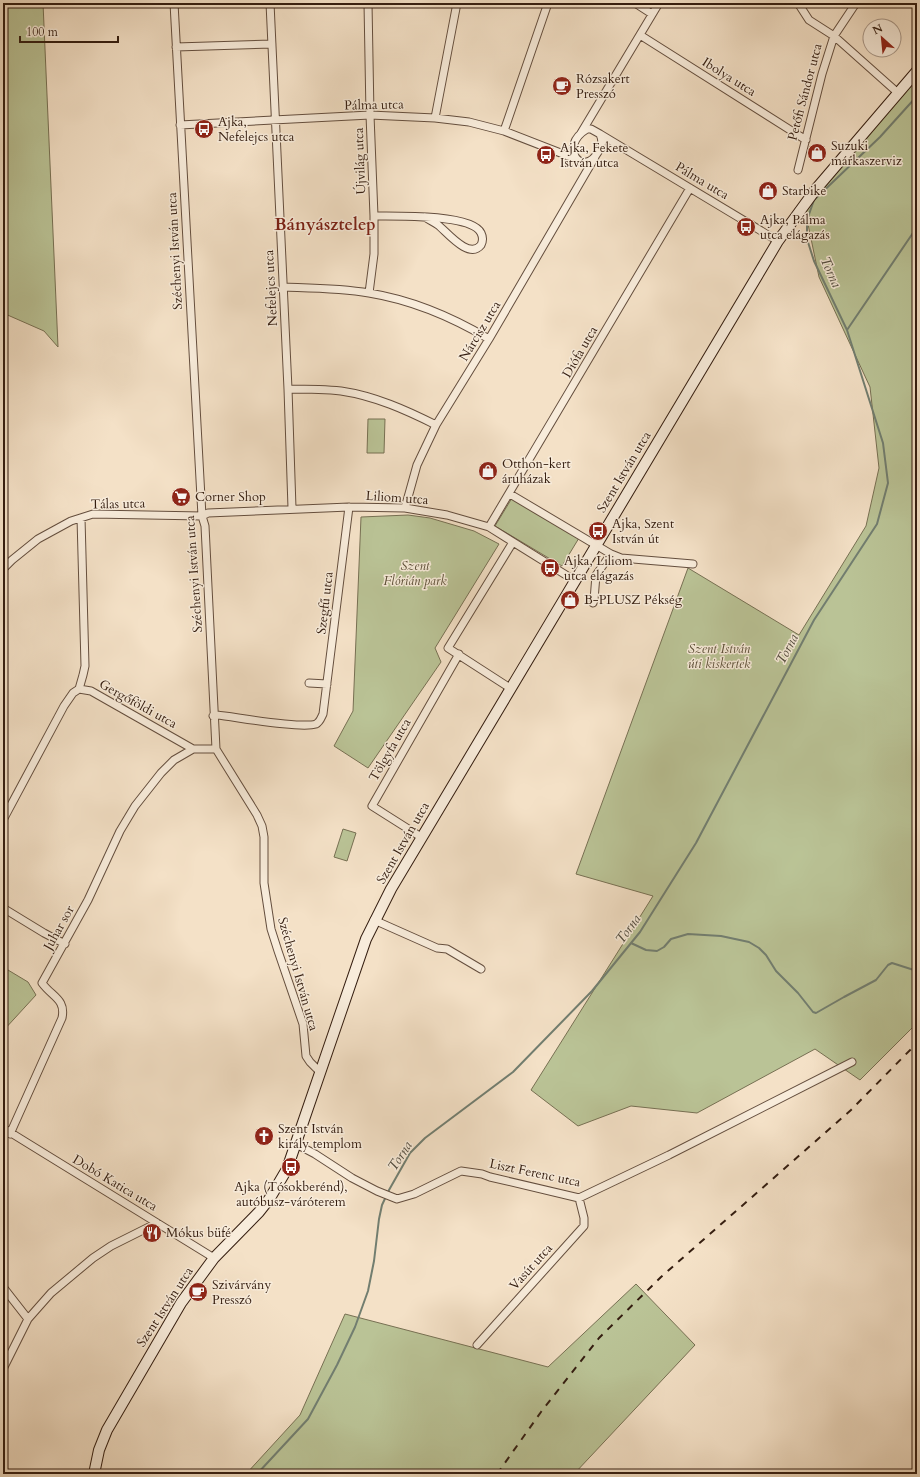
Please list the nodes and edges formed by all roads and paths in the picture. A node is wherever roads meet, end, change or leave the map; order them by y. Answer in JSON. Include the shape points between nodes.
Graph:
{"nodes":[{"id":1,"x":174,"y":3,"type":"edge"},
{"id":2,"x":270,"y":3,"type":"edge"},
{"id":3,"x":368,"y":3,"type":"edge"},
{"id":4,"x":457,"y":3,"type":"edge"},
{"id":5,"x":548,"y":3,"type":"edge"},
{"id":6,"x":635,"y":3,"type":"edge"},
{"id":7,"x":659,"y":3,"type":"edge"},
{"id":8,"x":798,"y":3,"type":"edge"},
{"id":9,"x":856,"y":3,"type":"edge"},
{"id":10,"x":652,"y":14,"type":"junction"},
{"id":11,"x":640,"y":35,"type":"junction"},
{"id":12,"x":834,"y":36,"type":"junction"},
{"id":13,"x":272,"y":44,"type":"junction"},
{"id":14,"x":176,"y":47,"type":"junction"},
{"id":15,"x":917,"y":71,"type":"edge"},
{"id":16,"x":898,"y":93,"type":"junction"},
{"id":17,"x":370,"y":115,"type":"junction"},
{"id":18,"x":591,"y":116,"type":"junction"},
{"id":19,"x":436,"y":118,"type":"junction"},
{"id":20,"x":275,"y":121,"type":"junction"},
{"id":21,"x":180,"y":125,"type":"junction"},
{"id":22,"x":591,"y":129,"type":"junction"},
{"id":23,"x":504,"y":131,"type":"junction"},
{"id":24,"x":581,"y":133,"type":"junction"},
{"id":25,"x":600,"y":134,"type":"junction"},
{"id":26,"x":806,"y":140,"type":"junction"},
{"id":27,"x":614,"y":142,"type":"junction"},
{"id":28,"x":602,"y":145,"type":"junction"},
{"id":29,"x":572,"y":151,"type":"junction"},
{"id":30,"x":563,"y":154,"type":"junction"},
{"id":31,"x":595,"y":157,"type":"junction"},
{"id":32,"x":576,"y":159,"type":"junction"},
{"id":33,"x":586,"y":162,"type":"junction"},
{"id":34,"x":798,"y":170,"type":"dead end"},
{"id":35,"x":587,"y":171,"type":"junction"},
{"id":36,"x":690,"y":188,"type":"junction"},
{"id":37,"x":374,"y":216,"type":"junction"},
{"id":38,"x":425,"y":217,"type":"junction"},
{"id":39,"x":778,"y":241,"type":"junction"},
{"id":40,"x":283,"y":287,"type":"junction"},
{"id":41,"x":369,"y":293,"type":"junction"},
{"id":42,"x":489,"y":339,"type":"junction"},
{"id":43,"x":288,"y":389,"type":"junction"},
{"id":44,"x":436,"y":425,"type":"junction"},
{"id":45,"x":510,"y":494,"type":"junction"},
{"id":46,"x":349,"y":506,"type":"junction"},
{"id":47,"x":292,"y":508,"type":"junction"},
{"id":48,"x":405,"y":508,"type":"junction"},
{"id":49,"x":202,"y":516,"type":"junction"},
{"id":50,"x":80,"y":518,"type":"junction"},
{"id":51,"x":489,"y":527,"type":"junction"},
{"id":52,"x":513,"y":542,"type":"junction"},
{"id":53,"x":595,"y":545,"type":"junction"},
{"id":54,"x":611,"y":554,"type":"junction"},
{"id":55,"x":692,"y":564,"type":"dead end"},
{"id":56,"x":3,"y":569,"type":"edge"},
{"id":57,"x":574,"y":580,"type":"junction"},
{"id":58,"x":593,"y":603,"type":"dead end"},
{"id":59,"x":459,"y":654,"type":"junction"},
{"id":60,"x":309,"y":683,"type":"dead end"},
{"id":61,"x":327,"y":684,"type":"junction"},
{"id":62,"x":510,"y":688,"type":"junction"},
{"id":63,"x":79,"y":689,"type":"junction"},
{"id":64,"x":213,"y":716,"type":"junction"},
{"id":65,"x":193,"y":749,"type":"junction"},
{"id":66,"x":216,"y":749,"type":"junction"},
{"id":67,"x":3,"y":820,"type":"edge"},
{"id":68,"x":421,"y":837,"type":"junction"},
{"id":69,"x":3,"y":908,"type":"edge"},
{"id":70,"x":374,"y":920,"type":"junction"},
{"id":71,"x":65,"y":944,"type":"junction"},
{"id":72,"x":480,"y":969,"type":"dead end"},
{"id":73,"x":852,"y":1062,"type":"dead end"},
{"id":74,"x":320,"y":1072,"type":"junction"},
{"id":75,"x":3,"y":1128,"type":"edge"},
{"id":76,"x":10,"y":1134,"type":"junction"},
{"id":77,"x":296,"y":1144,"type":"junction"},
{"id":78,"x":579,"y":1198,"type":"junction"},
{"id":79,"x":157,"y":1223,"type":"junction"},
{"id":80,"x":214,"y":1258,"type":"junction"},
{"id":81,"x":3,"y":1287,"type":"edge"},
{"id":82,"x":28,"y":1319,"type":"junction"},
{"id":83,"x":477,"y":1345,"type":"dead end"},
{"id":84,"x":3,"y":1369,"type":"edge"},
{"id":85,"x":94,"y":1474,"type":"edge"}],
"edges":[{"from":1,"to":14,"type":"street","name":"Széchenyi István utca"},
{"from":2,"to":13,"type":"street","name":"Nefelejcs utca"},
{"from":3,"to":17,"type":"street","name":"Újvilág utca"},
{"from":4,"to":19,"type":"street"},
{"from":5,"to":23,"type":"street"},
{"from":6,"to":10,"type":"street"},
{"from":7,"to":10,"type":"street"},
{"from":8,"to":12,"type":"street","via":[[809,20]]},
{"from":9,"to":12,"type":"street","name":"Petőfi Sándor utca"},
{"from":10,"to":11,"type":"street"},
{"from":11,"to":18,"type":"street"},
{"from":11,"to":26,"type":"street","name":"Ibolya utca"},
{"from":12,"to":16,"type":"street"},
{"from":12,"to":26,"type":"street","name":"Petőfi Sándor utca"},
{"from":13,"to":14,"type":"street"},
{"from":13,"to":20,"type":"street","name":"Nefelejcs utca"},
{"from":14,"to":21,"type":"street","name":"Széchenyi István utca"},
{"from":15,"to":16,"type":"main road"},
{"from":16,"to":39,"type":"main road","via":[[816,189]]},
{"from":17,"to":19,"type":"street","name":"Pálma utca"},
{"from":17,"to":20,"type":"street","name":"Pálma utca"},
{"from":17,"to":37,"type":"street","name":"Újvilág utca"},
{"from":18,"to":22,"type":"street"},
{"from":18,"to":24,"type":"street"},
{"from":19,"to":23,"type":"street","name":"Pálma utca","via":[[469,122]]},
{"from":20,"to":21,"type":"street","name":"Pálma utca"},
{"from":20,"to":40,"type":"street","name":"Nefelejcs utca"},
{"from":21,"to":49,"type":"street","name":"Széchenyi István utca"},
{"from":22,"to":24,"type":"street"},
{"from":22,"to":25,"type":"street","name":"Pálma utca"},
{"from":23,"to":30,"type":"street","name":"Pálma utca"},
{"from":24,"to":29,"type":"street"},
{"from":25,"to":27,"type":"street","name":"Pálma utca"},
{"from":25,"to":28,"type":"street"},
{"from":26,"to":34,"type":"street","name":"Petőfi Sándor utca"},
{"from":27,"to":28,"type":"street"},
{"from":27,"to":36,"type":"street","name":"Pálma utca"},
{"from":28,"to":31,"type":"street"},
{"from":29,"to":30,"type":"street"},
{"from":29,"to":32,"type":"street"},
{"from":30,"to":32,"type":"street","name":"Pálma utca"},
{"from":31,"to":33,"type":"street"},
{"from":31,"to":35,"type":"street","name":"Nárcisz utca"},
{"from":32,"to":33,"type":"street","name":"Pálma utca"},
{"from":33,"to":35,"type":"street"},
{"from":35,"to":42,"type":"street","name":"Nárcisz utca"},
{"from":36,"to":39,"type":"street","name":"Pálma utca"},
{"from":36,"to":45,"type":"street","name":"Diófa utca"},
{"from":37,"to":38,"type":"street"},
{"from":37,"to":41,"type":"street","name":"Újvilág utca","via":[[374,254]]},
{"from":38,"to":38,"type":"street","via":[[451,219],[478,228],[483,240],[476,249],[461,246]]},
{"from":39,"to":53,"type":"main road","name":"Szent István utca"},
{"from":40,"to":41,"type":"street"},
{"from":40,"to":43,"type":"street","name":"Nefelejcs utca"},
{"from":41,"to":42,"type":"street","via":[[434,311]]},
{"from":42,"to":44,"type":"street","name":"Nárcisz utca"},
{"from":43,"to":44,"type":"street","via":[[342,391],[390,404]]},
{"from":43,"to":47,"type":"street","name":"Nefelejcs utca"},
{"from":44,"to":48,"type":"street","name":"Nárcisz utca","via":[[417,465]]},
{"from":45,"to":51,"type":"street","name":"Diófa utca"},
{"from":45,"to":53,"type":"street"},
{"from":46,"to":47,"type":"street","name":"Liliom utca"},
{"from":46,"to":48,"type":"street","name":"Liliom utca"},
{"from":46,"to":61,"type":"street","name":"Szegfű utca"},
{"from":47,"to":49,"type":"street","name":"Liliom utca","via":[[208,513]]},
{"from":48,"to":51,"type":"street","name":"Liliom utca","via":[[447,515]]},
{"from":49,"to":50,"type":"street","name":"Tálas utca","via":[[93,514]]},
{"from":49,"to":64,"type":"street","name":"Széchenyi István utca","via":[[205,526]]},
{"from":50,"to":56,"type":"street","name":"Tálas utca","via":[[38,539]]},
{"from":50,"to":63,"type":"street","via":[[84,666]]},
{"from":51,"to":52,"type":"street","name":"Liliom utca"},
{"from":52,"to":57,"type":"street","name":"Liliom utca"},
{"from":52,"to":59,"type":"street","via":[[448,648]]},
{"from":53,"to":54,"type":"street"},
{"from":53,"to":57,"type":"main road","name":"Szent István utca"},
{"from":54,"to":55,"type":"street","via":[[621,558]]},
{"from":54,"to":58,"type":"street","via":[[596,575]]},
{"from":57,"to":62,"type":"main road","name":"Szent István utca"},
{"from":59,"to":62,"type":"street"},
{"from":59,"to":68,"type":"street","name":"Tölgyfa utca","via":[[372,806]]},
{"from":60,"to":61,"type":"street"},
{"from":61,"to":64,"type":"street","name":"Szegfű utca","via":[[323,714],[317,723],[296,725]]},
{"from":62,"to":68,"type":"main road","name":"Szent István utca"},
{"from":63,"to":65,"type":"street","name":"Gergőföldi utca","via":[[91,691]]},
{"from":63,"to":67,"type":"street","name":"Gergőföldi utca","via":[[64,706]]},
{"from":64,"to":66,"type":"street","name":"Széchenyi István utca"},
{"from":65,"to":66,"type":"street","name":"Gergőföldi utca"},
{"from":65,"to":71,"type":"street","name":"Juhar sor","via":[[174,760],[135,806],[120,831]]},
{"from":66,"to":74,"type":"street","name":"Széchenyi István utca","via":[[262,826],[264,883],[272,929],[303,1024],[306,1056]]},
{"from":68,"to":70,"type":"main road","name":"Szent István utca"},
{"from":69,"to":71,"type":"street"},
{"from":70,"to":72,"type":"street","via":[[437,948],[447,949]]},
{"from":70,"to":74,"type":"main road","name":"Szent István utca"},
{"from":71,"to":76,"type":"street","name":"Juhar sor","via":[[42,984],[62,1004],[62,1018]]},
{"from":73,"to":78,"type":"street","name":"Liszt Ferenc utca"},
{"from":74,"to":77,"type":"main road","name":"Szent István utca"},
{"from":75,"to":76,"type":"street","name":"Dobó Katica utca"},
{"from":76,"to":79,"type":"street","name":"Dobó Katica utca"},
{"from":77,"to":78,"type":"street","name":"Liszt Ferenc utca","via":[[352,1178],[397,1199],[414,1194],[461,1171]]},
{"from":77,"to":80,"type":"main road","name":"Szent István utca","via":[[287,1169],[270,1198]]},
{"from":78,"to":83,"type":"street","name":"Vasút utca","via":[[584,1226]]},
{"from":79,"to":80,"type":"street","name":"Dobó Katica utca"},
{"from":79,"to":82,"type":"street","via":[[93,1258],[51,1293]]},
{"from":80,"to":85,"type":"main road","name":"Szent István utca","via":[[181,1303],[124,1399],[107,1430],[99,1450]]},
{"from":81,"to":82,"type":"street"},
{"from":82,"to":84,"type":"street"}]}
